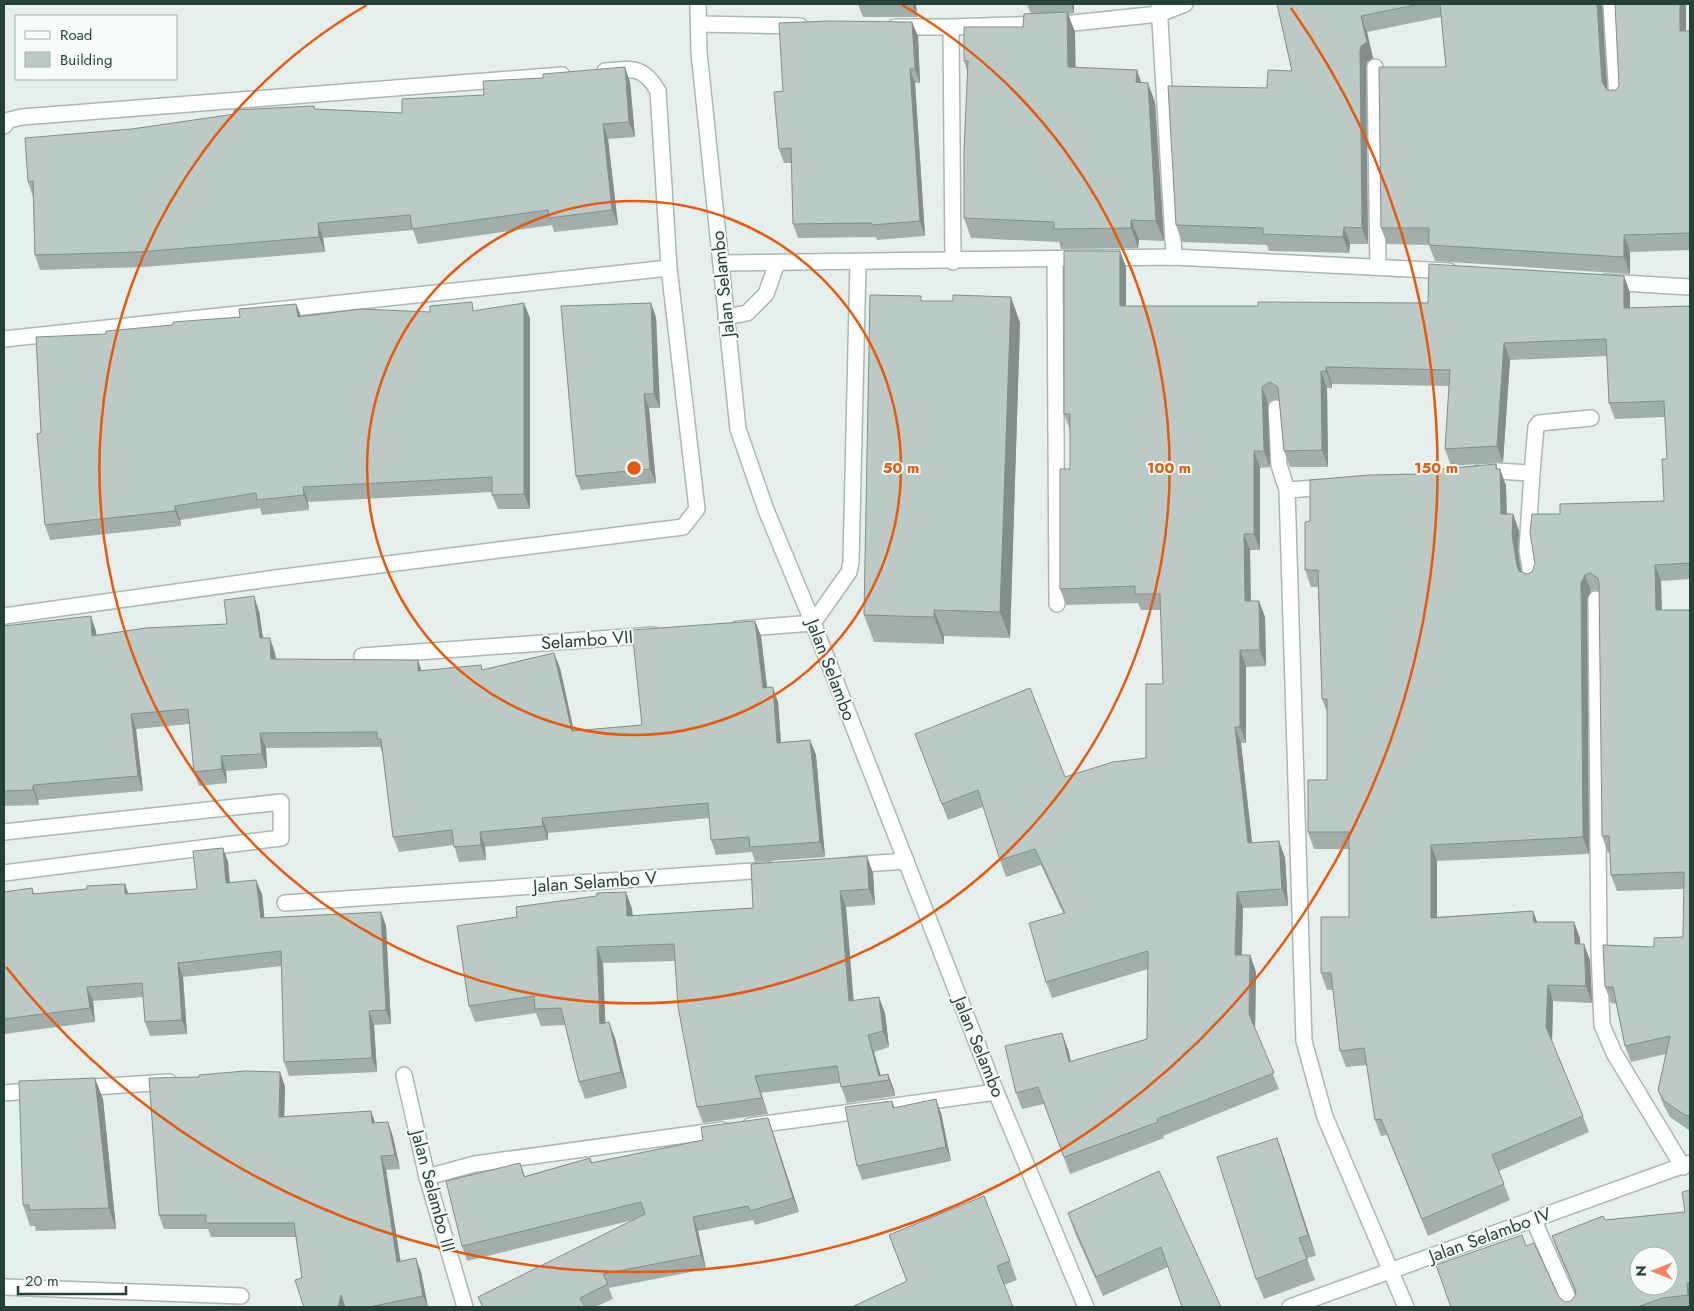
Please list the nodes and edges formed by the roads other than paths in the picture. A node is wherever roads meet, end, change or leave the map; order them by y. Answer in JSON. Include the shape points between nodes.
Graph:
{"nodes":[{"id":1,"x":698,"y":4,"type":"edge"},
{"id":2,"x":1185,"y":4,"type":"edge"},
{"id":3,"x":1610,"y":4,"type":"edge"},
{"id":4,"x":1159,"y":9,"type":"edge"},
{"id":5,"x":699,"y":24,"type":"junction"},
{"id":6,"x":815,"y":26,"type":"edge"},
{"id":7,"x":883,"y":27,"type":"edge"},
{"id":8,"x":951,"y":27,"type":"junction"},
{"id":9,"x":1375,"y":67,"type":"dead end"},
{"id":10,"x":1617,"y":98,"type":"edge"},
{"id":11,"x":4,"y":126,"type":"edge"},
{"id":12,"x":1174,"y":257,"type":"junction"},
{"id":13,"x":1055,"y":259,"type":"junction"},
{"id":14,"x":858,"y":262,"type":"junction"},
{"id":15,"x":953,"y":262,"type":"junction"},
{"id":16,"x":720,"y":263,"type":"junction"},
{"id":17,"x":777,"y":263,"type":"junction"},
{"id":18,"x":1378,"y":267,"type":"junction"},
{"id":19,"x":668,"y":268,"type":"junction"},
{"id":20,"x":1466,"y":272,"type":"edge"},
{"id":21,"x":1593,"y":281,"type":"edge"},
{"id":22,"x":1690,"y":287,"type":"edge"},
{"id":23,"x":726,"y":317,"type":"junction"},
{"id":24,"x":4,"y":339,"type":"edge"},
{"id":25,"x":1276,"y":408,"type":"edge"},
{"id":26,"x":1591,"y":418,"type":"dead end"},
{"id":27,"x":1532,"y":473,"type":"junction"},
{"id":28,"x":1468,"y":474,"type":"edge"},
{"id":29,"x":1343,"y":486,"type":"edge"},
{"id":30,"x":1287,"y":490,"type":"junction"},
{"id":31,"x":1532,"y":581,"type":"edge"},
{"id":32,"x":1596,"y":598,"type":"edge"},
{"id":33,"x":1057,"y":604,"type":"dead end"},
{"id":34,"x":4,"y":616,"type":"edge"},
{"id":35,"x":813,"y":624,"type":"junction"},
{"id":36,"x":725,"y":630,"type":"edge"},
{"id":37,"x":666,"y":634,"type":"edge"},
{"id":38,"x":362,"y":656,"type":"dead end"},
{"id":39,"x":4,"y":832,"type":"edge"},
{"id":40,"x":906,"y":861,"type":"junction"},
{"id":41,"x":837,"y":866,"type":"edge"},
{"id":42,"x":788,"y":869,"type":"edge"},
{"id":43,"x":4,"y":873,"type":"edge"},
{"id":44,"x":285,"y":903,"type":"dead end"},
{"id":45,"x":404,"y":1074,"type":"dead end"},
{"id":46,"x":180,"y":1081,"type":"edge"},
{"id":47,"x":996,"y":1092,"type":"junction"},
{"id":48,"x":4,"y":1093,"type":"edge"},
{"id":49,"x":1687,"y":1165,"type":"edge"},
{"id":50,"x":427,"y":1177,"type":"junction"},
{"id":51,"x":1533,"y":1219,"type":"junction"},
{"id":52,"x":1391,"y":1272,"type":"junction"},
{"id":53,"x":4,"y":1287,"type":"edge"},
{"id":54,"x":242,"y":1296,"type":"dead end"},
{"id":55,"x":465,"y":1307,"type":"edge"},
{"id":56,"x":1086,"y":1307,"type":"edge"},
{"id":57,"x":1290,"y":1307,"type":"edge"},
{"id":58,"x":1406,"y":1307,"type":"edge"},
{"id":59,"x":1572,"y":1307,"type":"edge"}],
"edges":[{"from":1,"to":5,"type":"street","name":"Jalan Selambo"},
{"from":2,"to":4,"type":"street"},
{"from":3,"to":10,"type":"street"},
{"from":4,"to":8,"type":"street","via":[[1073,23]]},
{"from":4,"to":12,"type":"street"},
{"from":5,"to":6,"type":"street"},
{"from":5,"to":16,"type":"street","name":"Jalan Selambo"},
{"from":7,"to":8,"type":"street"},
{"from":8,"to":15,"type":"street"},
{"from":9,"to":18,"type":"street"},
{"from":11,"to":19,"type":"street","via":[[9,120],[22,116],[637,69],[650,78],[658,91]]},
{"from":12,"to":13,"type":"street"},
{"from":12,"to":18,"type":"street"},
{"from":13,"to":15,"type":"street"},
{"from":13,"to":33,"type":"street"},
{"from":14,"to":15,"type":"street"},
{"from":14,"to":17,"type":"street"},
{"from":14,"to":35,"type":"street","via":[[851,562],[849,572]]},
{"from":16,"to":17,"type":"street"},
{"from":16,"to":23,"type":"street","name":"Jalan Selambo"},
{"from":17,"to":23,"type":"street","via":[[766,294],[747,313]]},
{"from":18,"to":20,"type":"street"},
{"from":19,"to":24,"type":"street"},
{"from":19,"to":34,"type":"street","via":[[697,509],[683,527]]},
{"from":21,"to":22,"type":"street"},
{"from":23,"to":35,"type":"street","name":"Jalan Selambo","via":[[738,429],[766,510]]},
{"from":25,"to":30,"type":"street","via":[[1280,465]]},
{"from":26,"to":27,"type":"street","via":[[1538,423]]},
{"from":27,"to":28,"type":"street","via":[[1497,471]]},
{"from":27,"to":31,"type":"street","via":[[1527,550]]},
{"from":29,"to":30,"type":"street"},
{"from":30,"to":52,"type":"street","via":[[1304,1041],[1325,1117]]},
{"from":32,"to":49,"type":"street","via":[[1602,1025],[1614,1052]]},
{"from":35,"to":36,"type":"street"},
{"from":35,"to":40,"type":"street","name":"Jalan Selambo"},
{"from":37,"to":38,"type":"street","name":"Selambo VII"},
{"from":39,"to":43,"type":"street","via":[[281,802],[281,838]]},
{"from":40,"to":41,"type":"street"},
{"from":40,"to":47,"type":"street","name":"Jalan Selambo"},
{"from":42,"to":44,"type":"street","name":"Jalan Selambo V"},
{"from":45,"to":50,"type":"street","name":"Jalan Selambo III"},
{"from":46,"to":48,"type":"street"},
{"from":47,"to":50,"type":"street","via":[[475,1164]]},
{"from":47,"to":56,"type":"street","name":"Jalan Selambo"},
{"from":49,"to":51,"type":"street","name":"Jalan Selambo IV"},
{"from":50,"to":55,"type":"street","name":"Jalan Selambo III"},
{"from":51,"to":52,"type":"street","name":"Jalan Selambo IV"},
{"from":51,"to":59,"type":"street"},
{"from":52,"to":57,"type":"street","name":"Jalan Selambo IV"},
{"from":52,"to":58,"type":"street"},
{"from":53,"to":54,"type":"street"}]}
